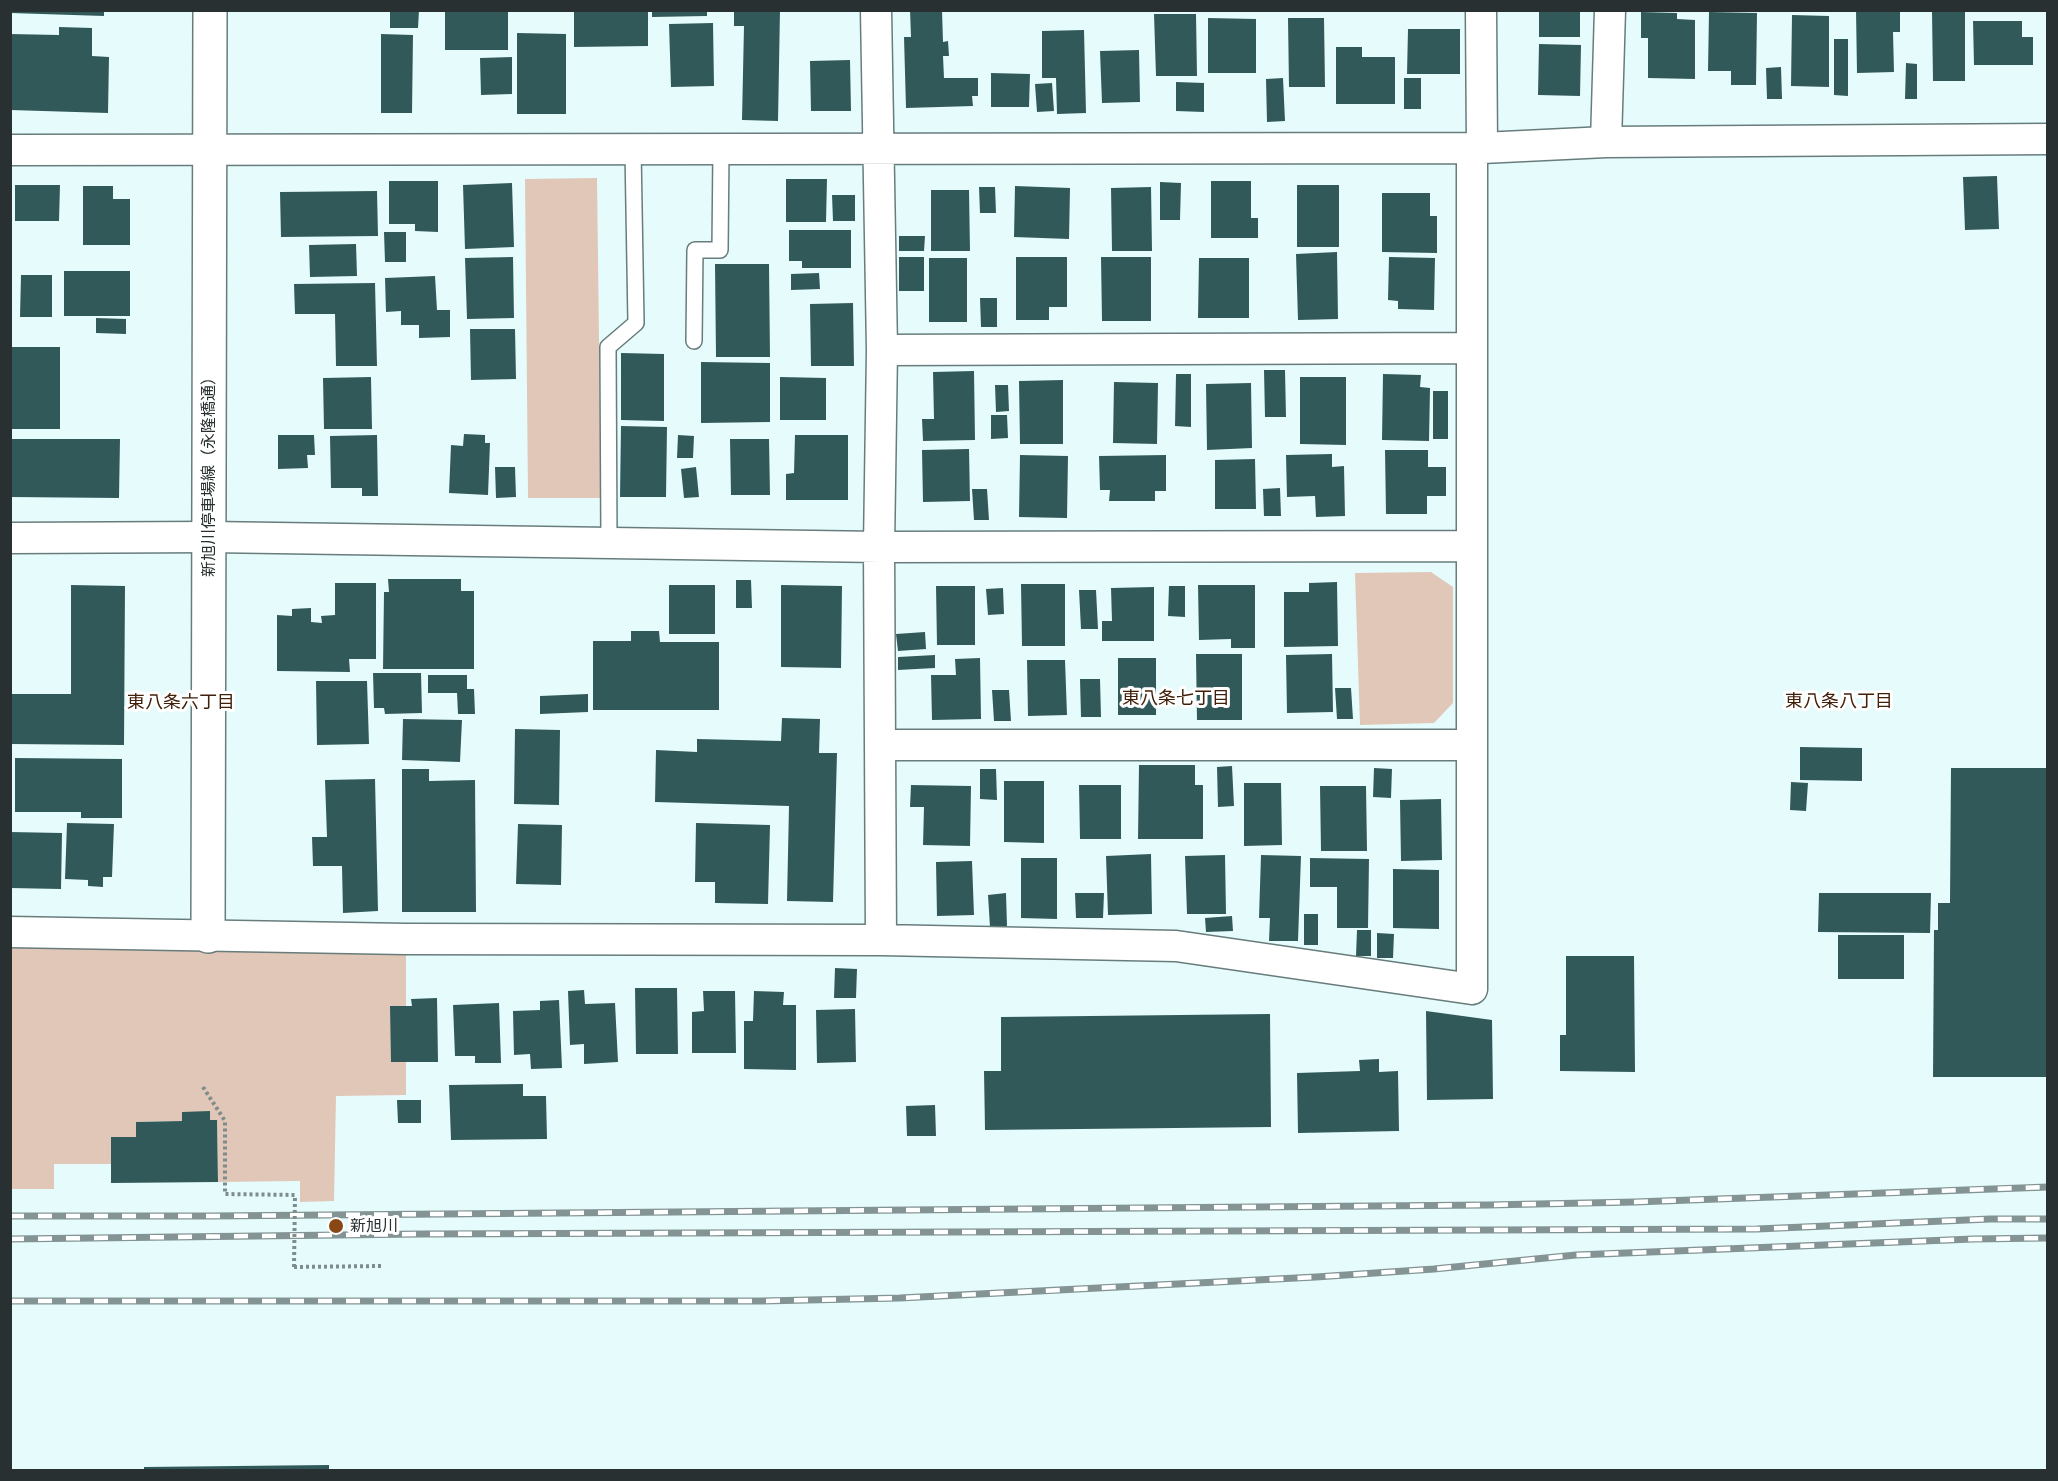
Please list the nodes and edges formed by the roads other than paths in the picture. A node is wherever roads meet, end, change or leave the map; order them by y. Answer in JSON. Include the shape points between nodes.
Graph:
{"nodes":[{"id":1,"x":210,"y":10,"type":"edge"},
{"id":2,"x":876,"y":10,"type":"edge"},
{"id":3,"x":1481,"y":10,"type":"edge"},
{"id":4,"x":1610,"y":10,"type":"edge"},
{"id":5,"x":2048,"y":139,"type":"edge"},
{"id":6,"x":1606,"y":142,"type":"junction"},
{"id":7,"x":1477,"y":148,"type":"junction"},
{"id":8,"x":209,"y":149,"type":"junction"},
{"id":9,"x":10,"y":150,"type":"edge"},
{"id":10,"x":633,"y":150,"type":"junction"},
{"id":11,"x":721,"y":150,"type":"junction"},
{"id":12,"x":878,"y":150,"type":"junction"},
{"id":13,"x":694,"y":341,"type":"dead end"},
{"id":14,"x":1471,"y":348,"type":"junction"},
{"id":15,"x":882,"y":350,"type":"junction"},
{"id":16,"x":209,"y":537,"type":"junction"},
{"id":17,"x":10,"y":538,"type":"edge"},
{"id":18,"x":609,"y":543,"type":"junction"},
{"id":19,"x":1471,"y":546,"type":"junction"},
{"id":20,"x":879,"y":547,"type":"junction"},
{"id":21,"x":880,"y":745,"type":"junction"},
{"id":22,"x":1472,"y":746,"type":"junction"},
{"id":23,"x":10,"y":932,"type":"edge"},
{"id":24,"x":208,"y":936,"type":"junction"},
{"id":25,"x":881,"y":940,"type":"junction"}],
"edges":[{"from":1,"to":8,"type":"main road","name":"新旭川停車場線（永隆橋通）"},
{"from":2,"to":12,"type":"street"},
{"from":3,"to":7,"type":"street"},
{"from":4,"to":6,"type":"street"},
{"from":5,"to":6,"type":"street"},
{"from":6,"to":7,"type":"street"},
{"from":7,"to":12,"type":"street"},
{"from":7,"to":14,"type":"street"},
{"from":8,"to":9,"type":"street"},
{"from":8,"to":10,"type":"street"},
{"from":8,"to":16,"type":"main road","name":"新旭川停車場線（永隆橋通）"},
{"from":10,"to":11,"type":"street"},
{"from":10,"to":18,"type":"lane","via":[[636,323],[608,347]]},
{"from":11,"to":12,"type":"street"},
{"from":11,"to":13,"type":"lane","via":[[720,250],[695,250]]},
{"from":12,"to":15,"type":"street"},
{"from":14,"to":15,"type":"street"},
{"from":14,"to":19,"type":"street"},
{"from":15,"to":20,"type":"street"},
{"from":16,"to":17,"type":"street"},
{"from":16,"to":18,"type":"street"},
{"from":16,"to":24,"type":"main road","name":"新旭川停車場線（永隆橋通）"},
{"from":18,"to":20,"type":"street"},
{"from":19,"to":20,"type":"street"},
{"from":19,"to":22,"type":"street"},
{"from":20,"to":21,"type":"street"},
{"from":21,"to":22,"type":"street"},
{"from":21,"to":25,"type":"street"},
{"from":22,"to":25,"type":"street","via":[[1472,989],[1176,946]]},
{"from":23,"to":24,"type":"street"},
{"from":24,"to":25,"type":"street"}]}
